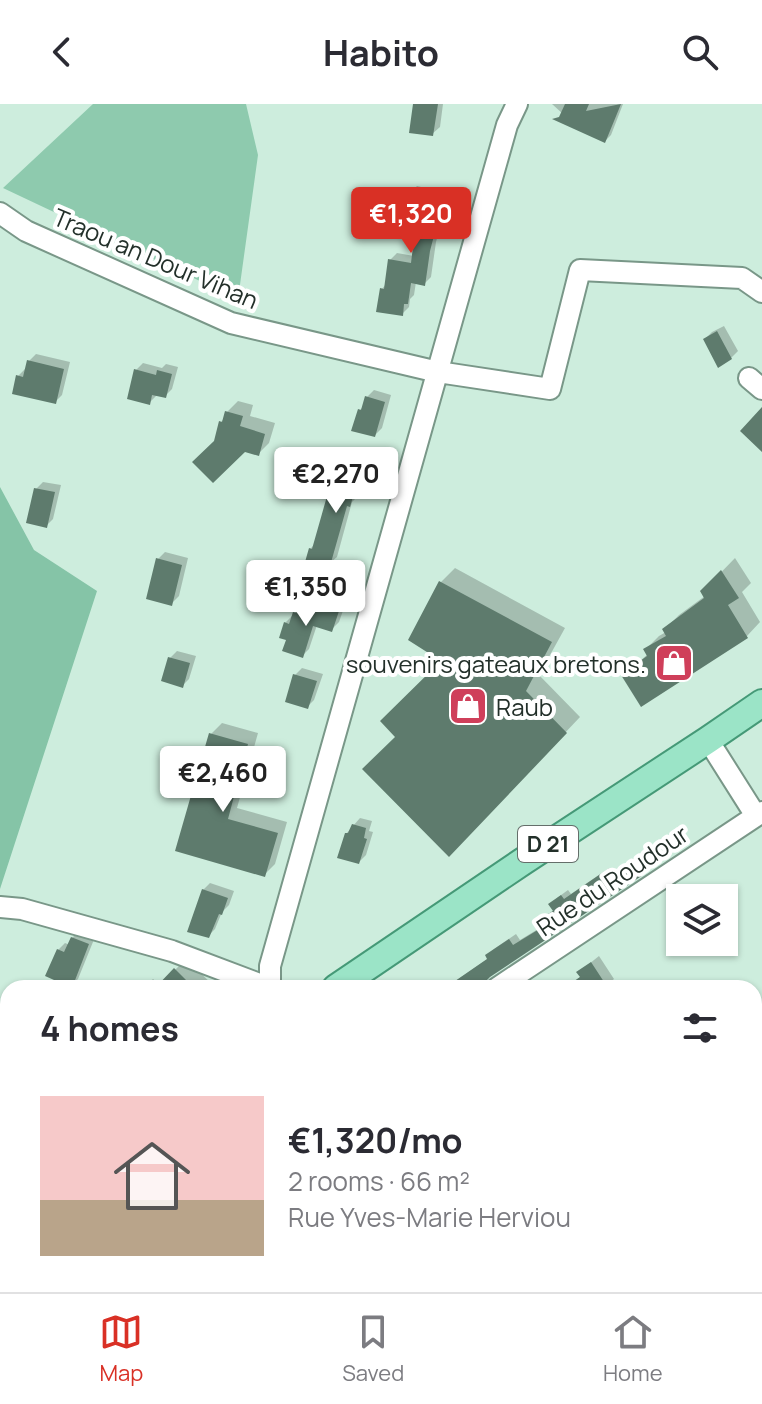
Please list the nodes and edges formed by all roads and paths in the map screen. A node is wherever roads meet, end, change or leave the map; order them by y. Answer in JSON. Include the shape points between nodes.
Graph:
{"nodes":[{"id":1,"x":517,"y":104,"type":"edge"},
{"id":2,"x":0,"y":213,"type":"edge"},
{"id":3,"x":762,"y":292,"type":"edge"},
{"id":4,"x":438,"y":372,"type":"junction"},
{"id":5,"x":762,"y":703,"type":"edge"},
{"id":6,"x":708,"y":740,"type":"junction"},
{"id":7,"x":759,"y":814,"type":"edge"},
{"id":8,"x":0,"y":907,"type":"edge"},
{"id":9,"x":249,"y":980,"type":"edge"},
{"id":10,"x":270,"y":980,"type":"edge"},
{"id":11,"x":348,"y":980,"type":"edge"},
{"id":12,"x":509,"y":980,"type":"edge"}],
"edges":[{"from":1,"to":4,"type":"street"},
{"from":2,"to":4,"type":"street","name":"Traou an Dour Vihan","via":[[26,231],[231,323]]},
{"from":3,"to":4,"type":"street","name":"Traou an Dour Vihan","via":[[742,278],[580,270],[550,389]]},
{"from":4,"to":10,"type":"street"},
{"from":5,"to":6,"type":"main road","number":"D 21"},
{"from":6,"to":7,"type":"street","name":"Rue du Roudour"},
{"from":6,"to":11,"type":"main road","number":"D 21"},
{"from":7,"to":12,"type":"street","name":"Rue du Roudour"},
{"from":8,"to":9,"type":"street","via":[[117,934]]}]}
